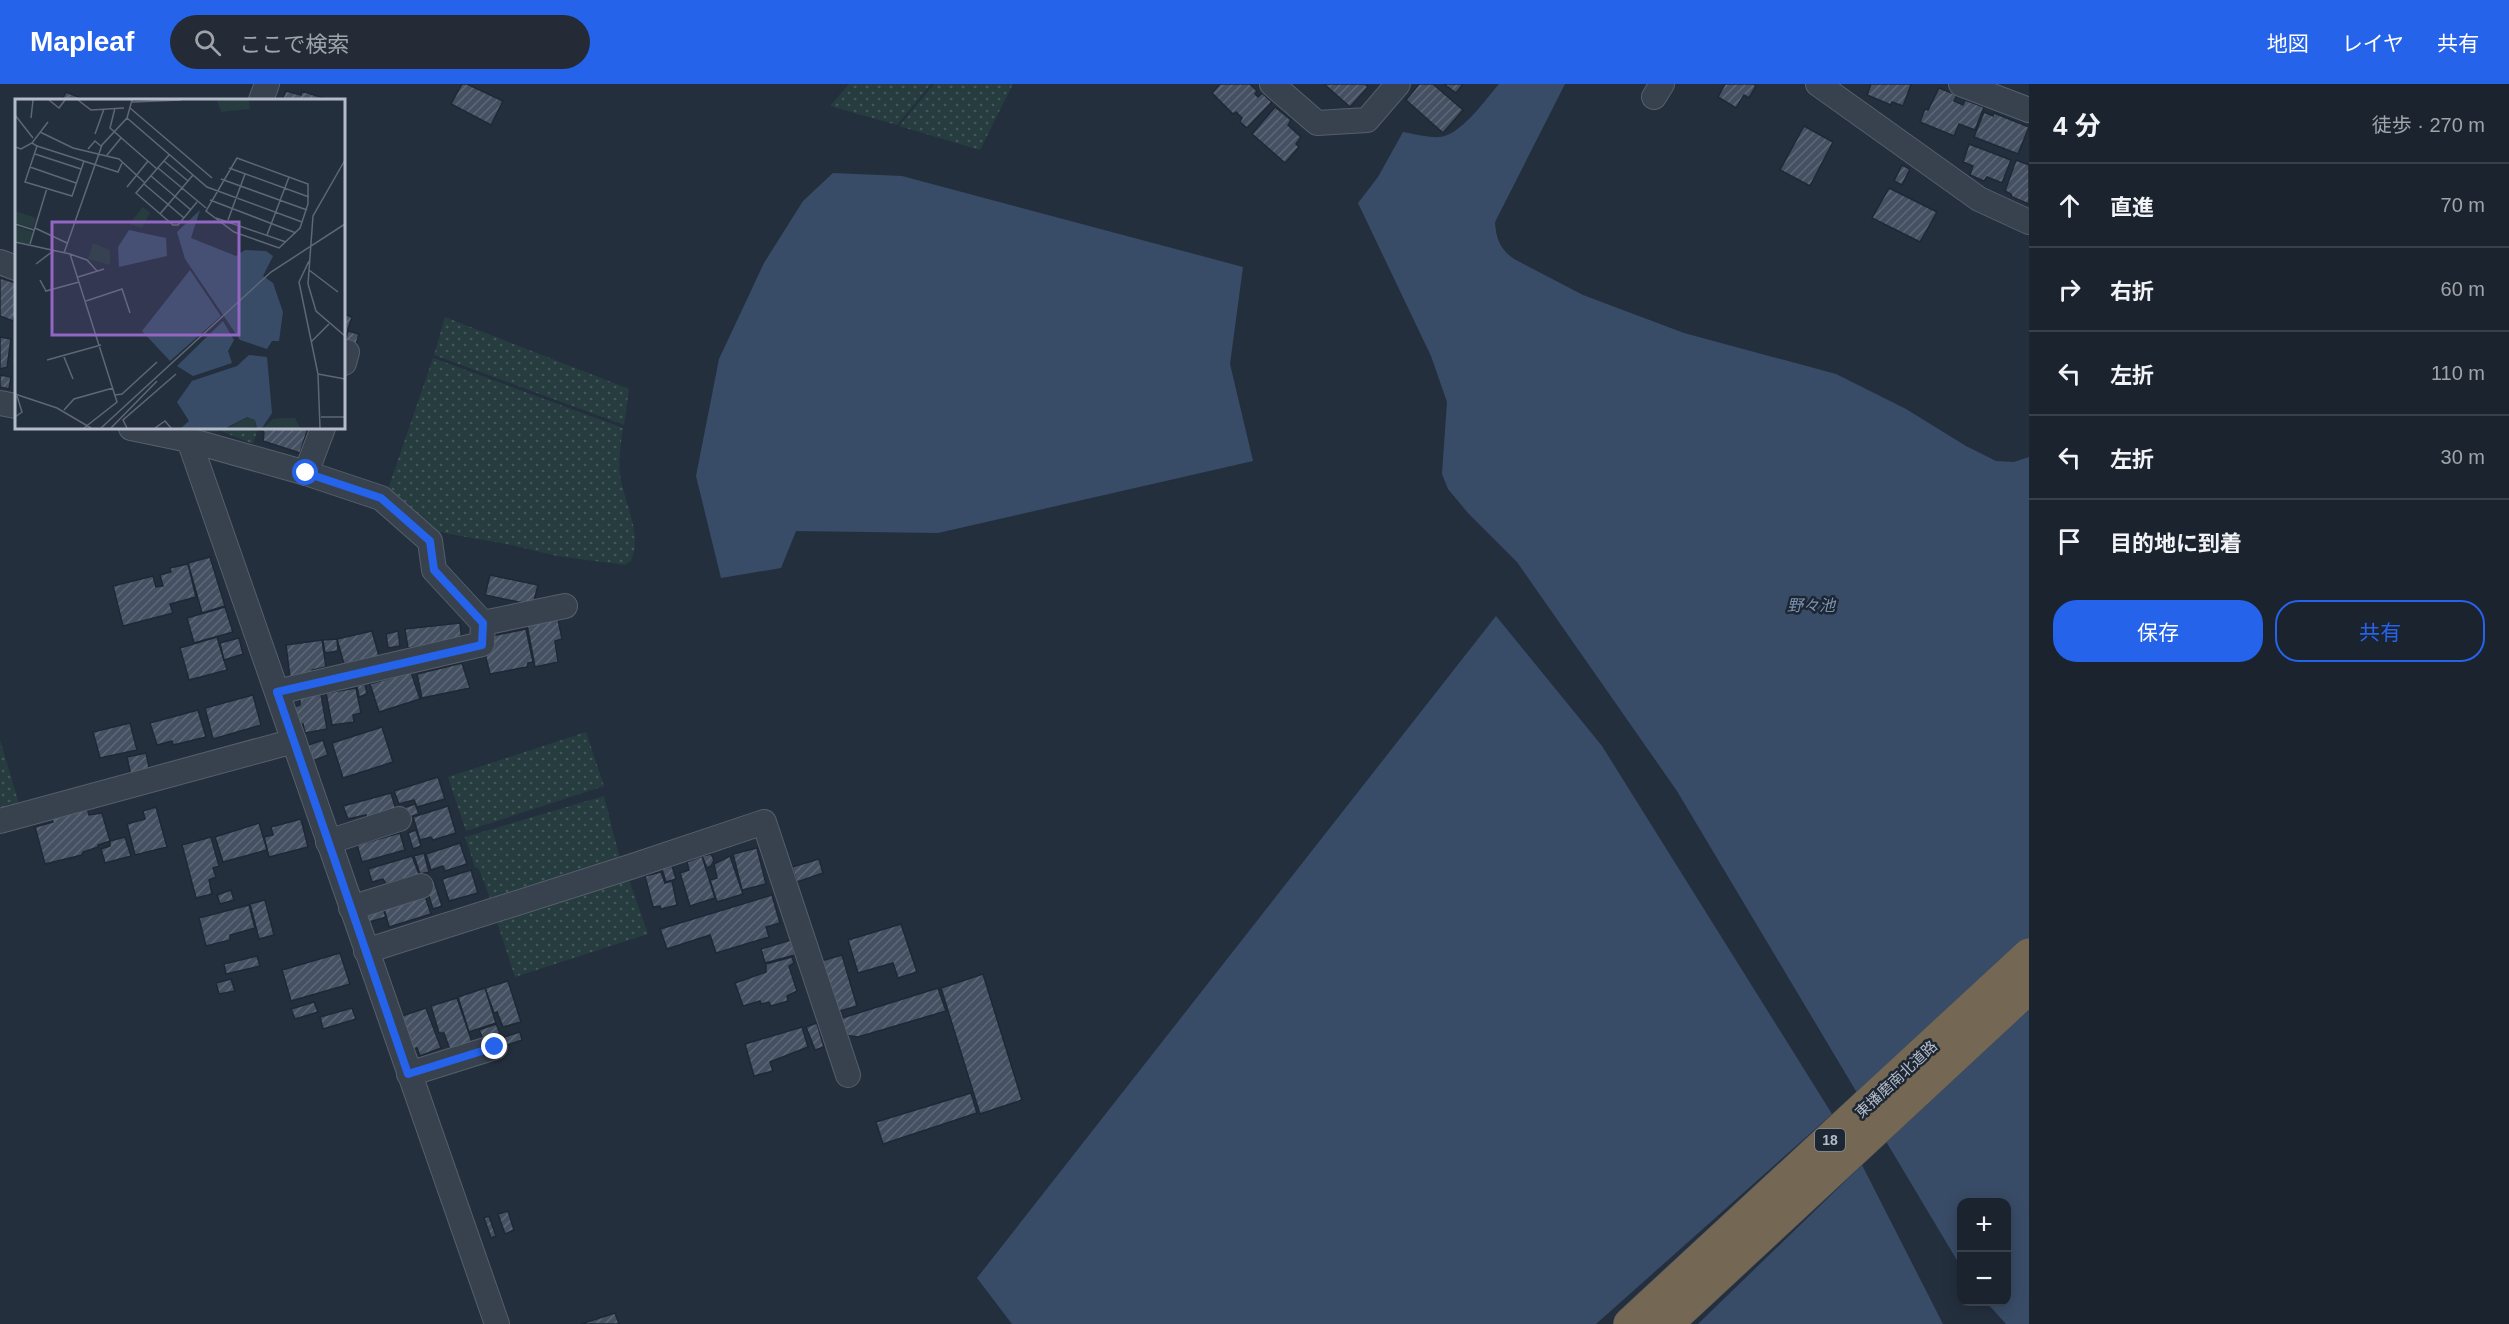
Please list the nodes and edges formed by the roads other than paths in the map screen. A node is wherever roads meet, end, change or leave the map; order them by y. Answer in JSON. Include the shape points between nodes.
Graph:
{"nodes":[{"id":1,"x":267,"y":84,"type":"edge"},
{"id":2,"x":1272,"y":84,"type":"edge"},
{"id":3,"x":1398,"y":84,"type":"edge"},
{"id":4,"x":1818,"y":84,"type":"edge"},
{"id":5,"x":1961,"y":84,"type":"edge"},
{"id":6,"x":261,"y":99,"type":"edge"},
{"id":7,"x":2029,"y":110,"type":"edge"},
{"id":8,"x":2029,"y":222,"type":"edge"},
{"id":9,"x":0,"y":262,"type":"edge"},
{"id":10,"x":15,"y":268,"type":"edge"},
{"id":11,"x":136,"y":429,"type":"edge"},
{"id":12,"x":323,"y":429,"type":"edge"},
{"id":13,"x":189,"y":440,"type":"junction"},
{"id":14,"x":306,"y":473,"type":"junction"},
{"id":15,"x":565,"y":606,"type":"dead end"},
{"id":16,"x":483,"y":623,"type":"junction"},
{"id":17,"x":277,"y":692,"type":"junction"},
{"id":18,"x":294,"y":741,"type":"junction"},
{"id":19,"x":399,"y":819,"type":"dead end"},
{"id":20,"x":0,"y":821,"type":"edge"},
{"id":21,"x":328,"y":842,"type":"junction"},
{"id":22,"x":421,"y":886,"type":"dead end"},
{"id":23,"x":351,"y":908,"type":"junction"},
{"id":24,"x":366,"y":951,"type":"junction"},
{"id":25,"x":2029,"y":955,"type":"edge"},
{"id":26,"x":2029,"y":987,"type":"edge"},
{"id":27,"x":495,"y":1047,"type":"dead end"},
{"id":28,"x":408,"y":1074,"type":"junction"},
{"id":29,"x":848,"y":1075,"type":"dead end"},
{"id":30,"x":497,"y":1324,"type":"edge"},
{"id":31,"x":1630,"y":1324,"type":"edge"},
{"id":32,"x":1666,"y":1324,"type":"edge"}],
"edges":[{"from":1,"to":6,"type":"street"},
{"from":2,"to":3,"type":"street","via":[[1317,123],[1367,120]]},
{"from":4,"to":8,"type":"street","via":[[1979,199]]},
{"from":5,"to":7,"type":"street"},
{"from":9,"to":10,"type":"street"},
{"from":11,"to":13,"type":"street"},
{"from":12,"to":14,"type":"street"},
{"from":13,"to":14,"type":"street"},
{"from":13,"to":17,"type":"street"},
{"from":14,"to":16,"type":"street","via":[[381,498],[430,541],[434,570]]},
{"from":15,"to":16,"type":"street"},
{"from":16,"to":17,"type":"street","via":[[482,645]]},
{"from":17,"to":18,"type":"street"},
{"from":18,"to":20,"type":"street"},
{"from":18,"to":21,"type":"street"},
{"from":19,"to":21,"type":"street"},
{"from":21,"to":23,"type":"street"},
{"from":22,"to":23,"type":"street"},
{"from":23,"to":24,"type":"street"},
{"from":24,"to":28,"type":"street"},
{"from":24,"to":29,"type":"street","via":[[764,822]]},
{"from":25,"to":31,"type":"highway","name":"東播磨南北道路","number":"18"},
{"from":26,"to":32,"type":"highway","name":"東播磨南北道路","number":"18"},
{"from":27,"to":28,"type":"street"},
{"from":28,"to":30,"type":"street"}]}
